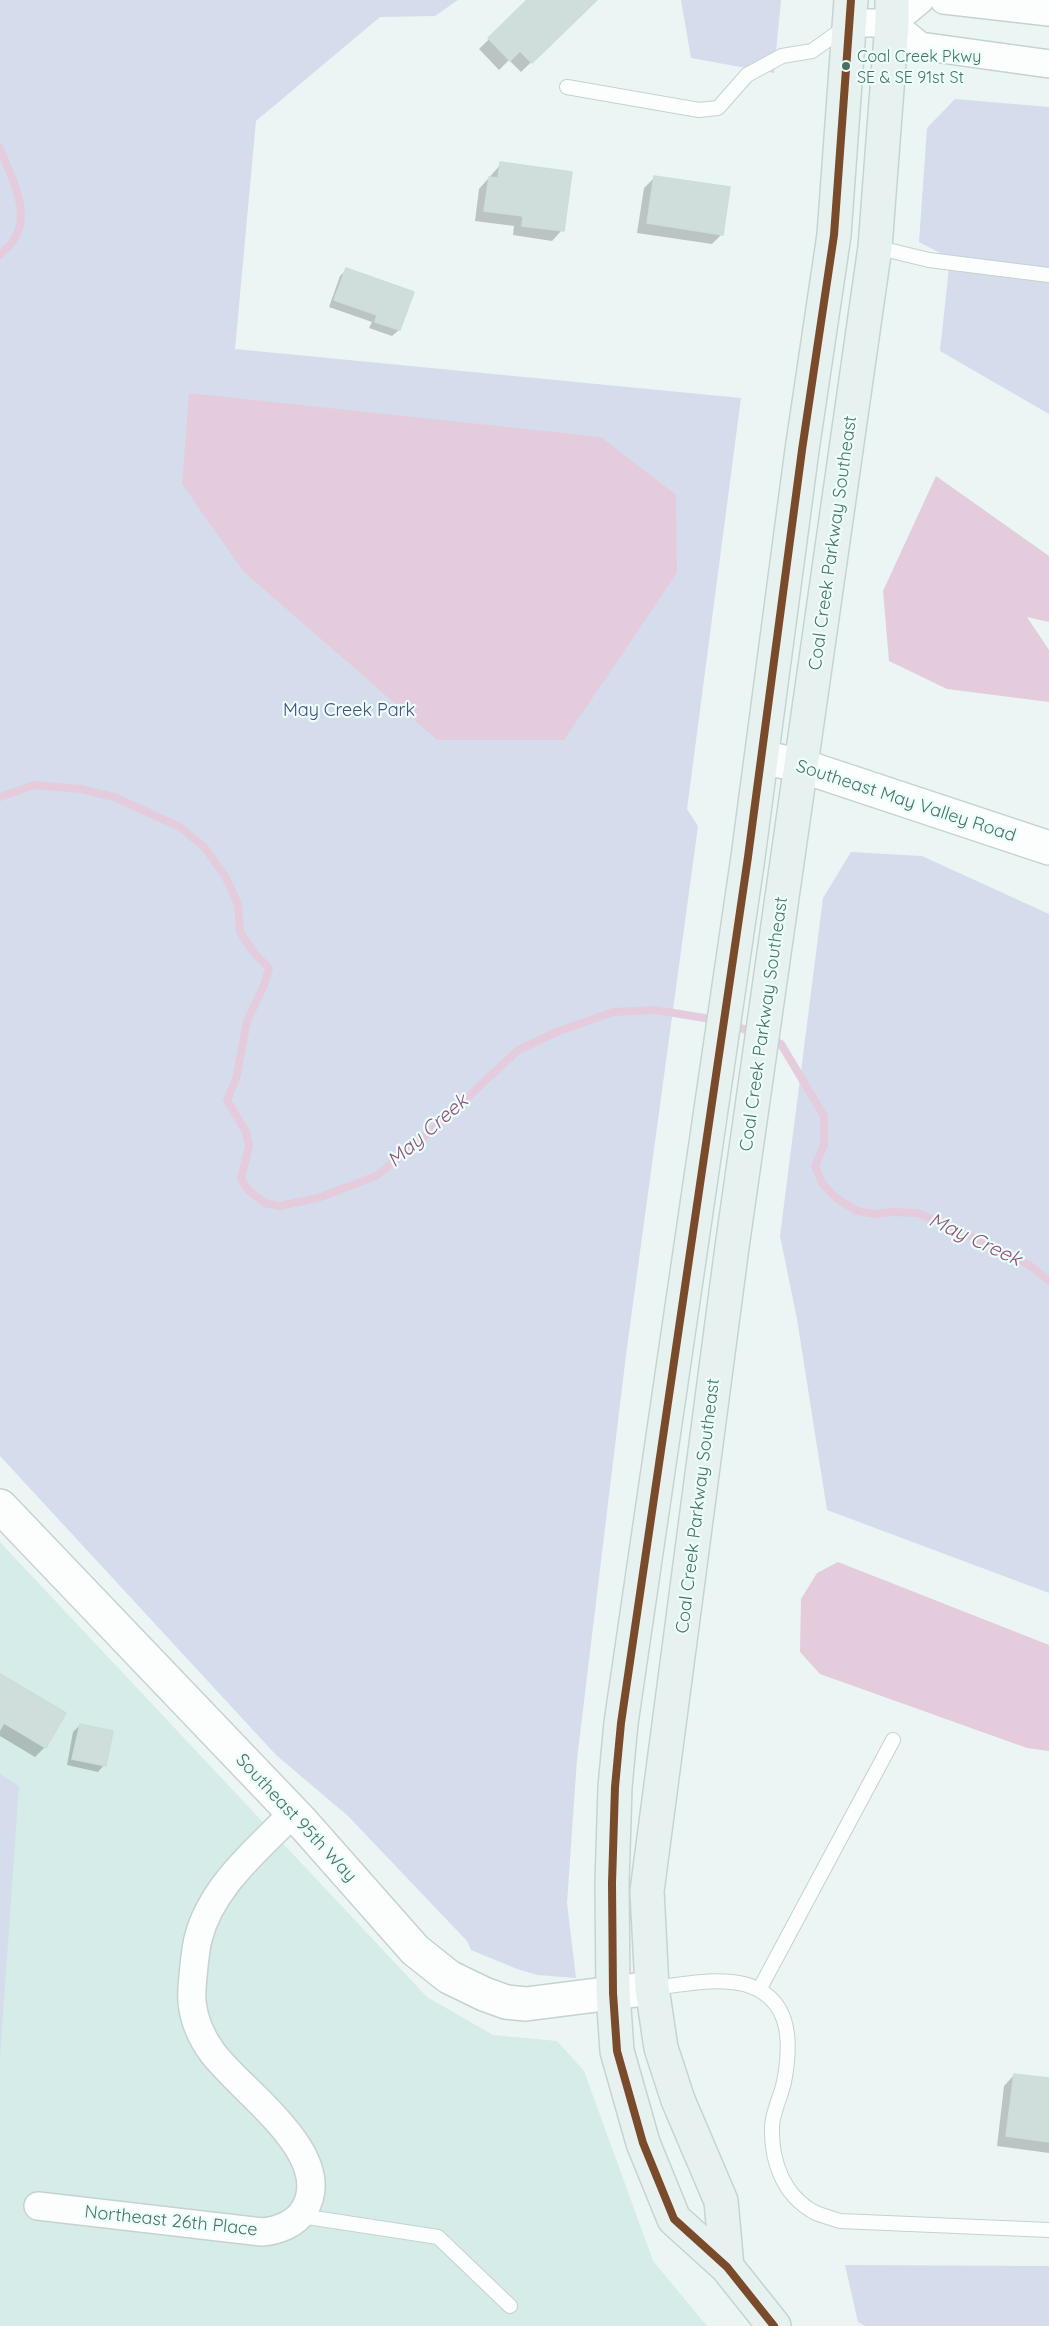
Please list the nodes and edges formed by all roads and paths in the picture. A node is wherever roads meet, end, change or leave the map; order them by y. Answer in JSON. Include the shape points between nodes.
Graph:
{"nodes":[{"id":1,"x":920,"y":0,"type":"edge"},
{"id":2,"x":944,"y":0,"type":"edge"},
{"id":3,"x":851,"y":12,"type":"edge"},
{"id":4,"x":892,"y":12,"type":"edge"},
{"id":5,"x":1049,"y":12,"type":"edge"},
{"id":6,"x":1049,"y":63,"type":"edge"},
{"id":7,"x":567,"y":87,"type":"dead end"},
{"id":8,"x":876,"y":247,"type":"junction"},
{"id":9,"x":1049,"y":275,"type":"edge"},
{"id":10,"x":762,"y":757,"type":"junction"},
{"id":11,"x":802,"y":766,"type":"junction"},
{"id":12,"x":1049,"y":848,"type":"edge"},
{"id":13,"x":0,"y":1506,"type":"edge"},
{"id":14,"x":893,"y":1740,"type":"dead end"},
{"id":15,"x":293,"y":1814,"type":"junction"},
{"id":16,"x":652,"y":1988,"type":"junction"},
{"id":17,"x":759,"y":1990,"type":"junction"},
{"id":18,"x":613,"y":1993,"type":"junction"},
{"id":19,"x":38,"y":2206,"type":"dead end"},
{"id":20,"x":301,"y":2216,"type":"junction"},
{"id":21,"x":1049,"y":2230,"type":"edge"},
{"id":22,"x":727,"y":2267,"type":"junction"},
{"id":23,"x":510,"y":2306,"type":"dead end"},
{"id":24,"x":774,"y":2326,"type":"edge"}],
"edges":[{"from":1,"to":4,"type":"street"},
{"from":2,"to":5,"type":"street"},
{"from":3,"to":4,"type":"street"},
{"from":3,"to":7,"type":"lane","via":[[812,51],[782,56],[747,75],[718,108],[699,110]]},
{"from":3,"to":10,"type":"main road","via":[[834,235]]},
{"from":4,"to":6,"type":"street","via":[[920,46]]},
{"from":4,"to":8,"type":"main road","name":"Coal Creek Parkway Southeast"},
{"from":8,"to":9,"type":"lane","via":[[930,260]]},
{"from":8,"to":11,"type":"main road","name":"Coal Creek Parkway Southeast"},
{"from":10,"to":11,"type":"street","name":"Southeast May Valley Road"},
{"from":10,"to":18,"type":"main road","via":[[621,1723],[615,1787]]},
{"from":11,"to":12,"type":"street","name":"Southeast May Valley Road"},
{"from":11,"to":16,"type":"main road","name":"Coal Creek Parkway Southeast","via":[[732,1247],[647,1891]]},
{"from":13,"to":15,"type":"street","name":"Southeast 95th Way"},
{"from":14,"to":17,"type":"lane"},
{"from":15,"to":18,"type":"street","name":"Southeast 95th Way","via":[[415,1950],[449,1977],[506,2002],[525,2004]]},
{"from":15,"to":20,"type":"street","via":[[216,1897],[198,1940],[192,2000],[195,2022],[212,2053],[303,2154],[312,2189]]},
{"from":16,"to":17,"type":"lane","via":[[720,1982]]},
{"from":16,"to":18,"type":"street","name":"Southeast 95th Way"},
{"from":16,"to":22,"type":"main road","name":"Coal Creek Parkway Southeast","via":[[662,2048],[678,2100],[721,2201]]},
{"from":17,"to":21,"type":"lane","via":[[774,2000],[786,2027],[784,2082],[772,2125],[779,2175],[790,2193],[814,2212],[840,2221]]},
{"from":18,"to":22,"type":"main road","via":[[617,2050],[643,2143],[674,2219]]},
{"from":19,"to":20,"type":"street","name":"Northeast 26th Place","via":[[261,2232],[276,2231]]},
{"from":20,"to":23,"type":"lane","via":[[438,2236]]},
{"from":22,"to":24,"type":"main road"}]}
